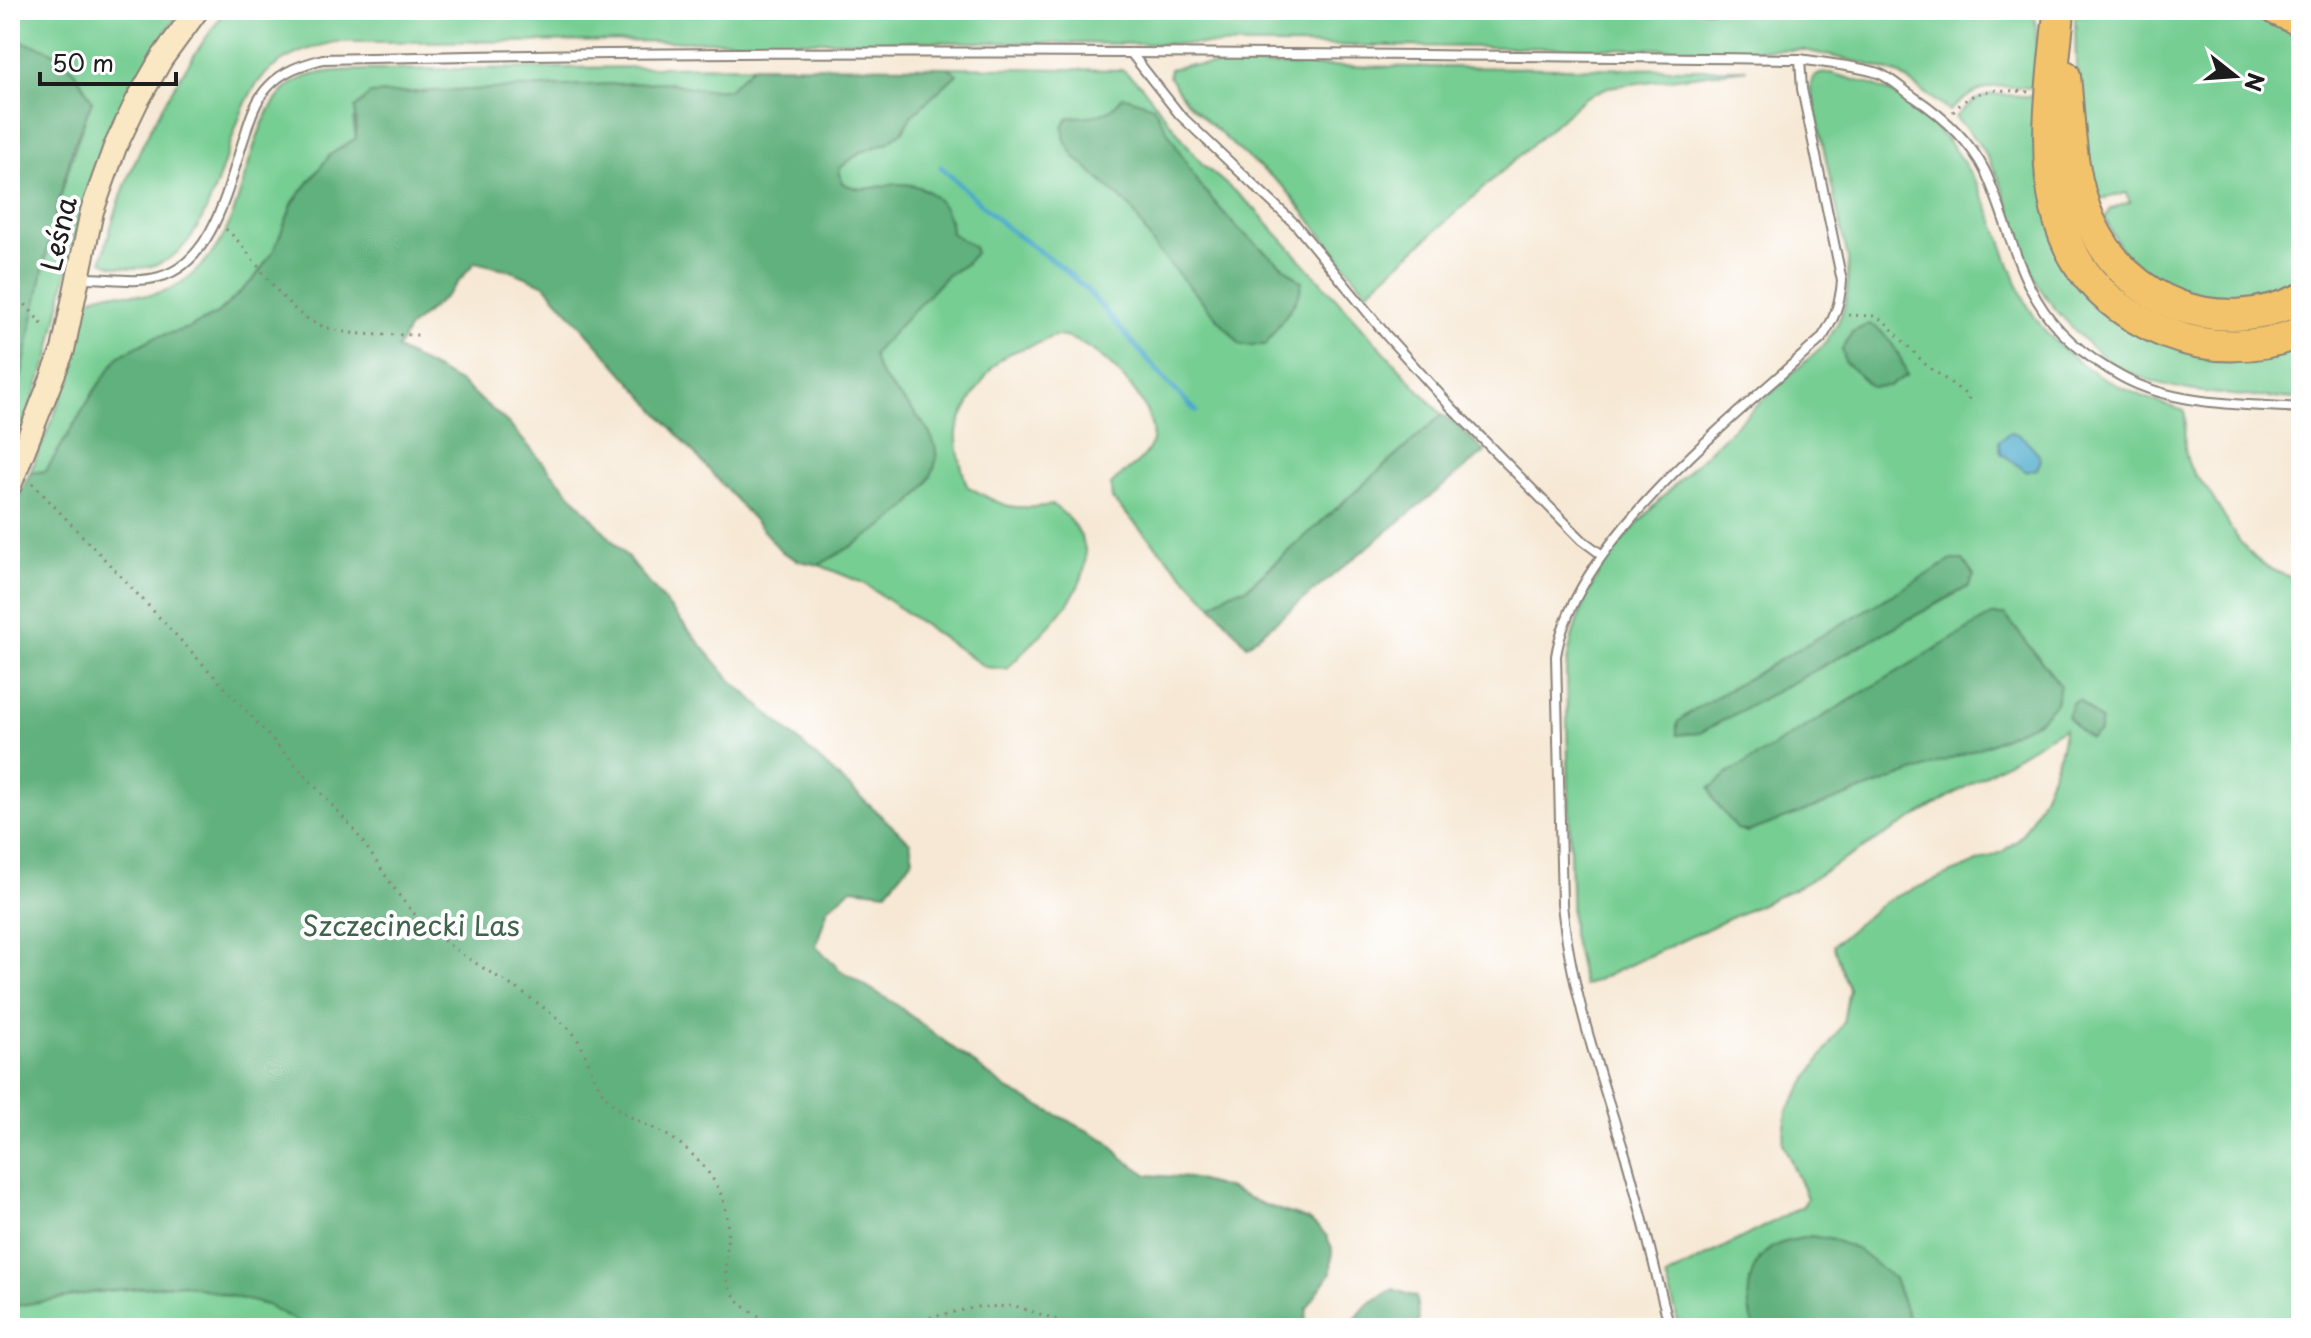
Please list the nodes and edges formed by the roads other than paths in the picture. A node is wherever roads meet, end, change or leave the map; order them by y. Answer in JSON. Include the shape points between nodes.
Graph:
{"nodes":[{"id":1,"x":197,"y":10,"type":"edge"},
{"id":2,"x":2277,"y":10,"type":"edge"},
{"id":3,"x":2059,"y":11,"type":"edge"},
{"id":4,"x":2301,"y":21,"type":"edge"},
{"id":5,"x":1131,"y":53,"type":"junction"},
{"id":6,"x":1800,"y":59,"type":"junction"},
{"id":7,"x":79,"y":278,"type":"junction"},
{"id":8,"x":2301,"y":299,"type":"edge"},
{"id":9,"x":2301,"y":332,"type":"edge"},
{"id":10,"x":2301,"y":408,"type":"edge"},
{"id":11,"x":14,"y":477,"type":"edge"},
{"id":12,"x":1601,"y":554,"type":"junction"},
{"id":13,"x":1670,"y":1328,"type":"edge"}],
"edges":[{"from":1,"to":7,"type":"street","name":"Leśna","via":[[162,58],[115,147],[92,211]]},
{"from":2,"to":4,"type":"highway"},
{"from":3,"to":8,"type":"highway","via":[[2079,186],[2089,220],[2125,273],[2153,294],[2204,314],[2251,315]]},
{"from":3,"to":9,"type":"highway","via":[[2049,174],[2065,240],[2084,271],[2127,312],[2177,337],[2234,345]]},
{"from":5,"to":6,"type":"lane"},
{"from":5,"to":7,"type":"lane","via":[[584,53],[323,59],[291,68],[267,87],[253,111],[215,221],[182,266],[143,279]]},
{"from":5,"to":12,"type":"lane","via":[[1180,115],[1296,225],[1452,408]]},
{"from":6,"to":10,"type":"lane","via":[[1879,73],[1959,135],[1983,168],[2038,302],[2081,350],[2123,378],[2159,392]]},
{"from":6,"to":12,"type":"lane","via":[[1842,281],[1836,314],[1821,339],[1659,489]]},
{"from":7,"to":11,"type":"street","name":"Leśna","via":[[63,350]]},
{"from":12,"to":13,"type":"lane","via":[[1566,617],[1556,656],[1562,904],[1576,987]]}]}
